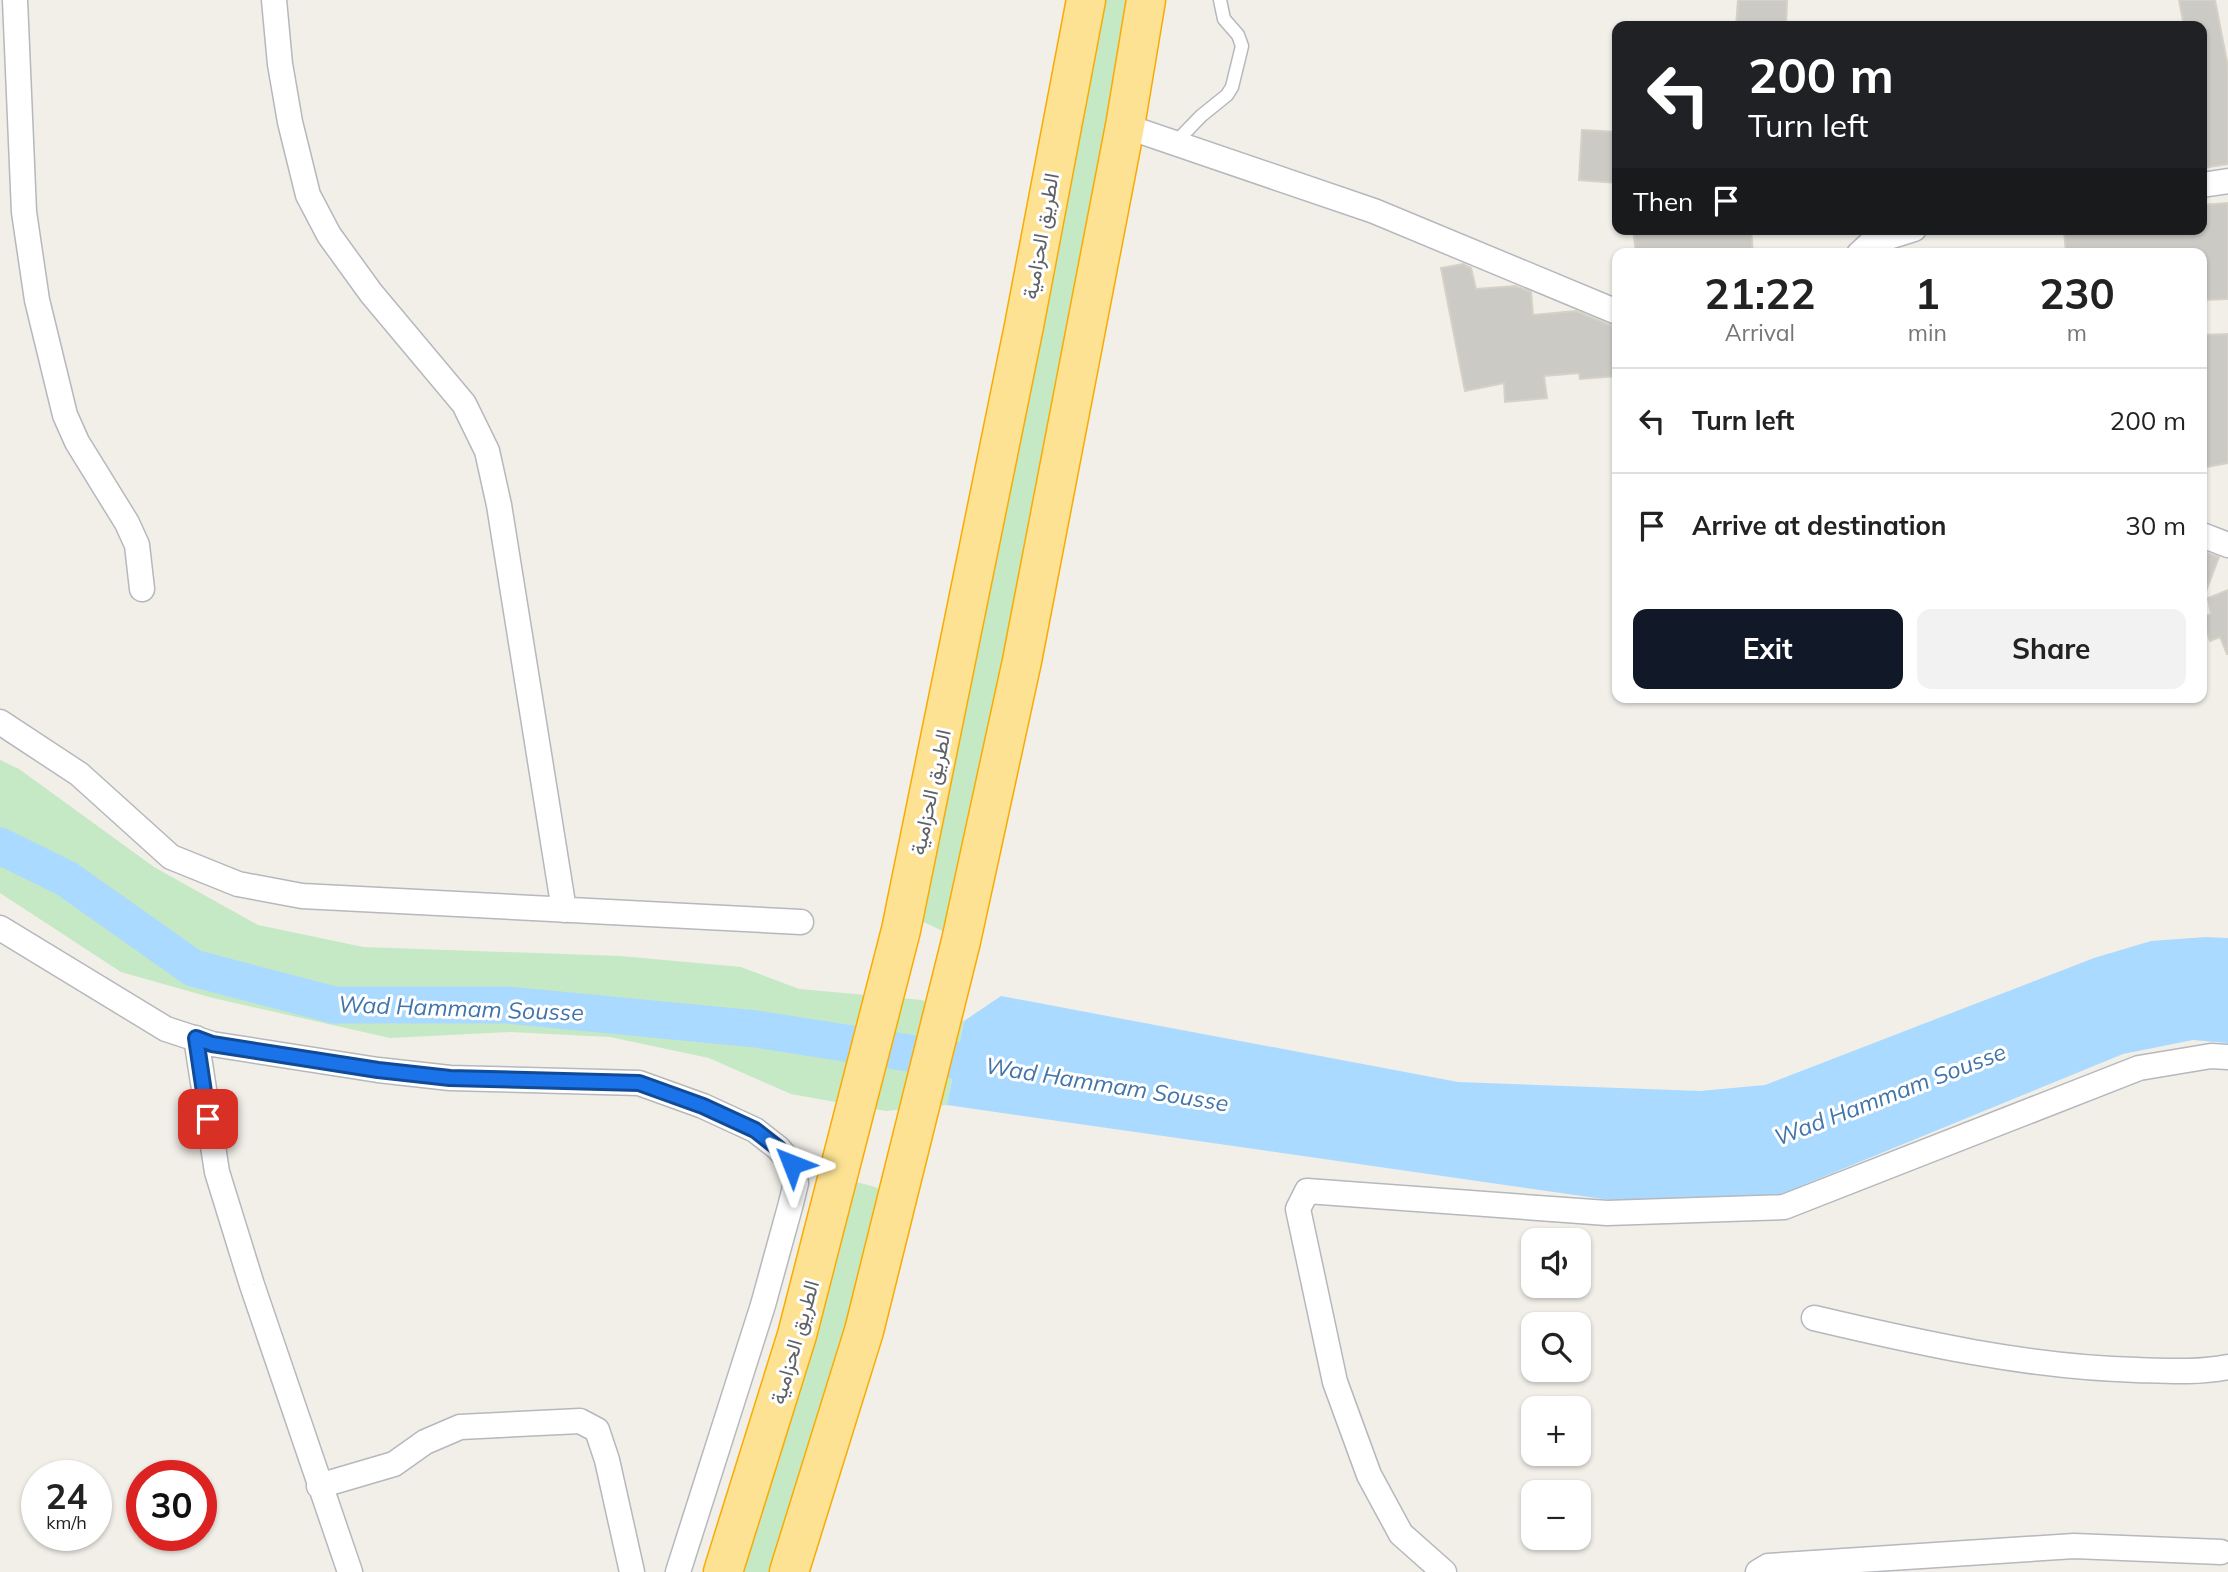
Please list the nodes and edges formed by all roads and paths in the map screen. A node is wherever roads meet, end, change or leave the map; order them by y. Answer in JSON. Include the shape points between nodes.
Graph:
{"nodes":[{"id":1,"x":15,"y":0,"type":"edge"},
{"id":2,"x":274,"y":0,"type":"edge"},
{"id":3,"x":1086,"y":0,"type":"edge"},
{"id":4,"x":1146,"y":0,"type":"edge"},
{"id":5,"x":1220,"y":0,"type":"edge"},
{"id":6,"x":1125,"y":126,"type":"junction"},
{"id":7,"x":1174,"y":144,"type":"junction"},
{"id":8,"x":2228,"y":181,"type":"edge"},
{"id":9,"x":2207,"y":184,"type":"edge"},
{"id":10,"x":1895,"y":235,"type":"edge"},
{"id":11,"x":1866,"y":248,"type":"edge"},
{"id":12,"x":1612,"y":310,"type":"edge"},
{"id":13,"x":2207,"y":537,"type":"edge"},
{"id":14,"x":2228,"y":545,"type":"edge"},
{"id":15,"x":142,"y":589,"type":"dead end"},
{"id":16,"x":0,"y":722,"type":"edge"},
{"id":17,"x":565,"y":910,"type":"junction"},
{"id":18,"x":801,"y":922,"type":"dead end"},
{"id":19,"x":0,"y":928,"type":"edge"},
{"id":20,"x":196,"y":1038,"type":"junction"},
{"id":21,"x":2228,"y":1057,"type":"edge"},
{"id":22,"x":1814,"y":1318,"type":"dead end"},
{"id":23,"x":2228,"y":1367,"type":"edge"},
{"id":24,"x":319,"y":1486,"type":"junction"},
{"id":25,"x":2221,"y":1552,"type":"dead end"},
{"id":26,"x":1987,"y":1562,"type":"edge"},
{"id":27,"x":350,"y":1572,"type":"edge"},
{"id":28,"x":632,"y":1572,"type":"edge"},
{"id":29,"x":678,"y":1572,"type":"edge"},
{"id":30,"x":723,"y":1572,"type":"edge"},
{"id":31,"x":789,"y":1572,"type":"edge"},
{"id":32,"x":1444,"y":1572,"type":"edge"},
{"id":33,"x":1758,"y":1572,"type":"edge"}],
"edges":[{"from":1,"to":15,"type":"street","via":[[24,212],[37,300],[65,415],[137,545]]},
{"from":2,"to":17,"type":"street","via":[[290,122],[318,218],[371,293],[464,404],[486,451],[499,505]]},
{"from":3,"to":30,"type":"highway","name":"الطريق الحزامية","via":[[901,930],[797,1335]]},
{"from":4,"to":6,"type":"highway"},
{"from":5,"to":7,"type":"lane","via":[[1224,19],[1242,46],[1232,87]]},
{"from":6,"to":7,"type":"street"},
{"from":6,"to":31,"type":"highway","via":[[1022,661],[961,941],[864,1331]]},
{"from":7,"to":12,"type":"street","via":[[1374,211]]},
{"from":8,"to":9,"type":"street"},
{"from":10,"to":11,"type":"street"},
{"from":13,"to":14,"type":"street"},
{"from":16,"to":17,"type":"street","via":[[79,774],[171,857],[238,884],[302,896]]},
{"from":17,"to":18,"type":"street"},
{"from":19,"to":20,"type":"street","via":[[166,1029]]},
{"from":20,"to":24,"type":"street","via":[[217,1172]]},
{"from":20,"to":29,"type":"street","via":[[450,1078],[639,1083],[755,1130],[778,1148],[792,1164],[796,1183],[764,1306]]},
{"from":21,"to":32,"type":"street","via":[[2139,1068],[1784,1206],[1608,1213],[1307,1191],[1298,1209],[1335,1382],[1388,1514],[1401,1534]]},
{"from":22,"to":23,"type":"street","via":[[1946,1349],[2099,1369],[2206,1372]]},
{"from":24,"to":27,"type":"street"},
{"from":24,"to":28,"type":"street","via":[[394,1464],[425,1442],[460,1427],[579,1421],[597,1430],[601,1440]]},
{"from":25,"to":26,"type":"street","via":[[2074,1546]]},
{"from":26,"to":33,"type":"street","via":[[1768,1566]]}]}
